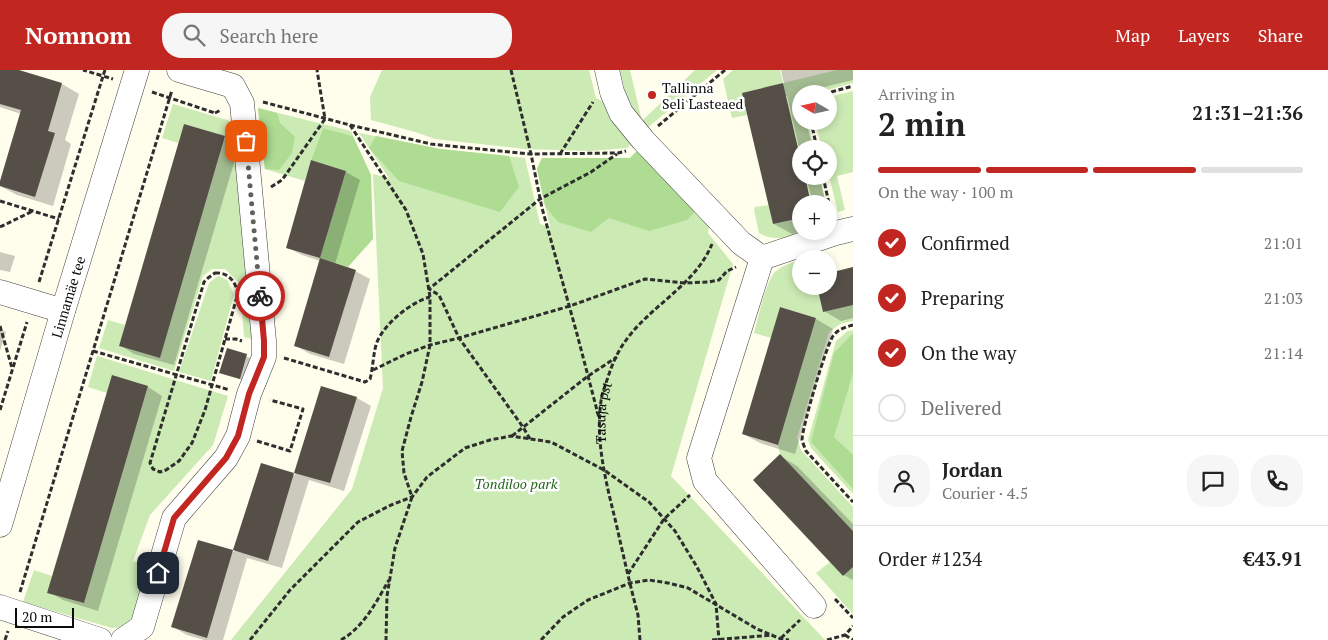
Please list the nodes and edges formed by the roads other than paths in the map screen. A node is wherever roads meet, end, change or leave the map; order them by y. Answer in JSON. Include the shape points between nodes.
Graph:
{"nodes":[{"id":1,"x":608,"y":73,"type":"edge"},
{"id":2,"x":134,"y":78,"type":"edge"},
{"id":3,"x":176,"y":79,"type":"edge"},
{"id":4,"x":844,"y":231,"type":"edge"},
{"id":5,"x":762,"y":258,"type":"junction"},
{"id":6,"x":0,"y":292,"type":"edge"},
{"id":7,"x":63,"y":311,"type":"junction"},
{"id":8,"x":2,"y":511,"type":"edge"},
{"id":9,"x":814,"y":606,"type":"dead end"},
{"id":10,"x":7,"y":609,"type":"edge"},
{"id":11,"x":100,"y":640,"type":"edge"},
{"id":12,"x":123,"y":640,"type":"edge"}],
"edges":[{"from":1,"to":5,"type":"street","via":[[621,113],[643,140],[741,243]]},
{"from":2,"to":7,"type":"street","name":"Linnamäe tee"},
{"from":3,"to":12,"type":"street","via":[[232,86],[243,112],[264,357],[249,394],[238,436],[226,458],[174,518],[142,627]]},
{"from":4,"to":5,"type":"street"},
{"from":5,"to":9,"type":"street","via":[[699,458],[705,481]]},
{"from":6,"to":7,"type":"street"},
{"from":7,"to":8,"type":"street","name":"Linnamäe tee"},
{"from":10,"to":11,"type":"street"}]}
